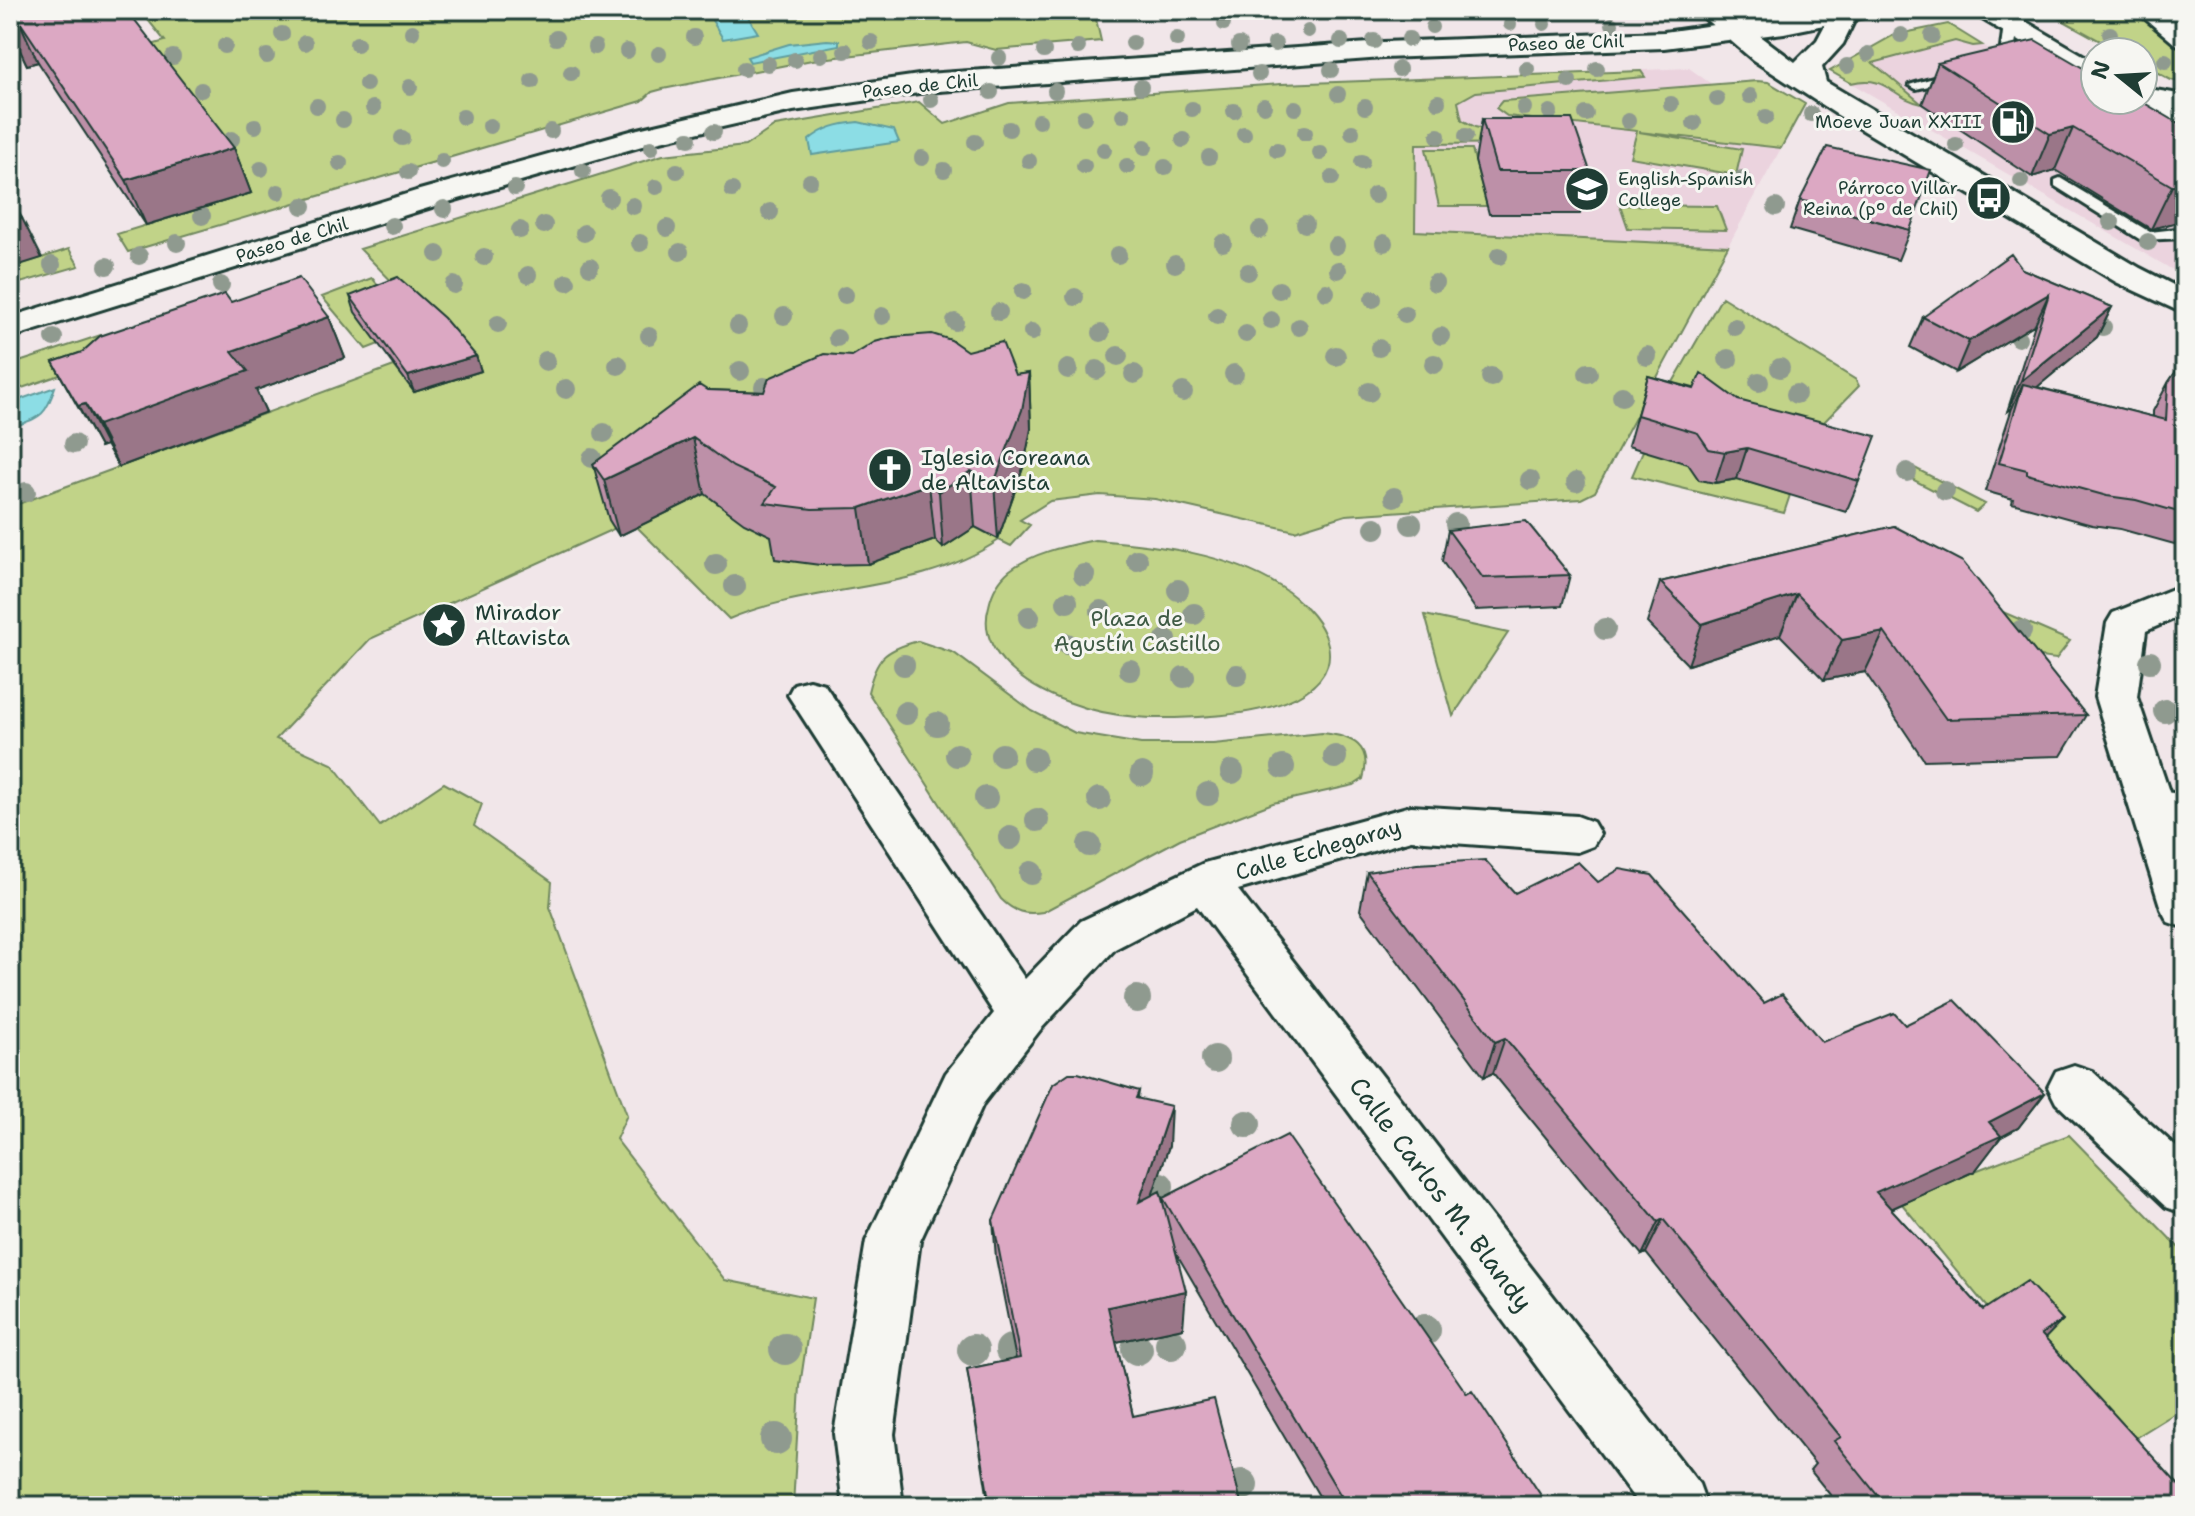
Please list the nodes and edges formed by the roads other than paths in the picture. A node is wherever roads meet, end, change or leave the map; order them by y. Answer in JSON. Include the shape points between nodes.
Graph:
{"nodes":[{"id":1,"x":1709,"y":10,"type":"edge"},
{"id":2,"x":1987,"y":10,"type":"edge"},
{"id":3,"x":2149,"y":10,"type":"edge"},
{"id":4,"x":2175,"y":10,"type":"edge"},
{"id":5,"x":1852,"y":12,"type":"edge"},
{"id":6,"x":2185,"y":18,"type":"edge"},
{"id":7,"x":2011,"y":24,"type":"junction"},
{"id":8,"x":1738,"y":32,"type":"junction"},
{"id":9,"x":2185,"y":38,"type":"edge"},
{"id":10,"x":2079,"y":64,"type":"edge"},
{"id":11,"x":1991,"y":67,"type":"junction"},
{"id":12,"x":2032,"y":80,"type":"edge"},
{"id":13,"x":1916,"y":85,"type":"dead end"},
{"id":14,"x":1813,"y":87,"type":"junction"},
{"id":15,"x":2159,"y":100,"type":"edge"},
{"id":16,"x":2185,"y":104,"type":"edge"},
{"id":17,"x":2159,"y":110,"type":"edge"},
{"id":18,"x":2185,"y":127,"type":"edge"},
{"id":19,"x":2060,"y":183,"type":"dead end"},
{"id":20,"x":2185,"y":233,"type":"edge"},
{"id":21,"x":2185,"y":304,"type":"edge"},
{"id":22,"x":10,"y":328,"type":"edge"},
{"id":23,"x":2185,"y":598,"type":"edge"},
{"id":24,"x":809,"y":695,"type":"dead end"},
{"id":25,"x":2167,"y":802,"type":"edge"},
{"id":26,"x":1577,"y":834,"type":"dead end"},
{"id":27,"x":1204,"y":881,"type":"junction"},
{"id":28,"x":2185,"y":909,"type":"edge"},
{"id":29,"x":1022,"y":1015,"type":"junction"},
{"id":30,"x":2074,"y":1087,"type":"dead end"},
{"id":31,"x":2185,"y":1190,"type":"edge"},
{"id":32,"x":873,"y":1506,"type":"edge"},
{"id":33,"x":1677,"y":1506,"type":"edge"}],
"edges":[{"from":1,"to":8,"type":"street"},
{"from":2,"to":7,"type":"street"},
{"from":3,"to":9,"type":"street"},
{"from":4,"to":6,"type":"street"},
{"from":5,"to":8,"type":"street","name":"Paseo de Chil"},
{"from":5,"to":14,"type":"street","via":[[1807,65]]},
{"from":7,"to":10,"type":"street"},
{"from":7,"to":11,"type":"lane"},
{"from":8,"to":14,"type":"street"},
{"from":8,"to":22,"type":"street","name":"Paseo de Chil","via":[[1664,40],[1383,50],[941,82],[793,102],[649,135],[427,198]]},
{"from":11,"to":12,"type":"lane"},
{"from":11,"to":13,"type":"lane"},
{"from":14,"to":21,"type":"street"},
{"from":15,"to":16,"type":"street"},
{"from":17,"to":18,"type":"street"},
{"from":19,"to":20,"type":"lane","via":[[2147,237]]},
{"from":23,"to":25,"type":"street","via":[[2127,623],[2116,697]]},
{"from":24,"to":29,"type":"street"},
{"from":25,"to":28,"type":"street"},
{"from":26,"to":27,"type":"street","name":"Calle Echegaray","via":[[1411,823]]},
{"from":27,"to":29,"type":"street","name":"Calle Echegaray","via":[[1098,935]]},
{"from":27,"to":33,"type":"street","name":"Calle Carlos M. Blandy"},
{"from":29,"to":32,"type":"street","name":"Calle Echegaray","via":[[964,1089],[893,1241],[864,1434]]},
{"from":30,"to":31,"type":"street"}]}
